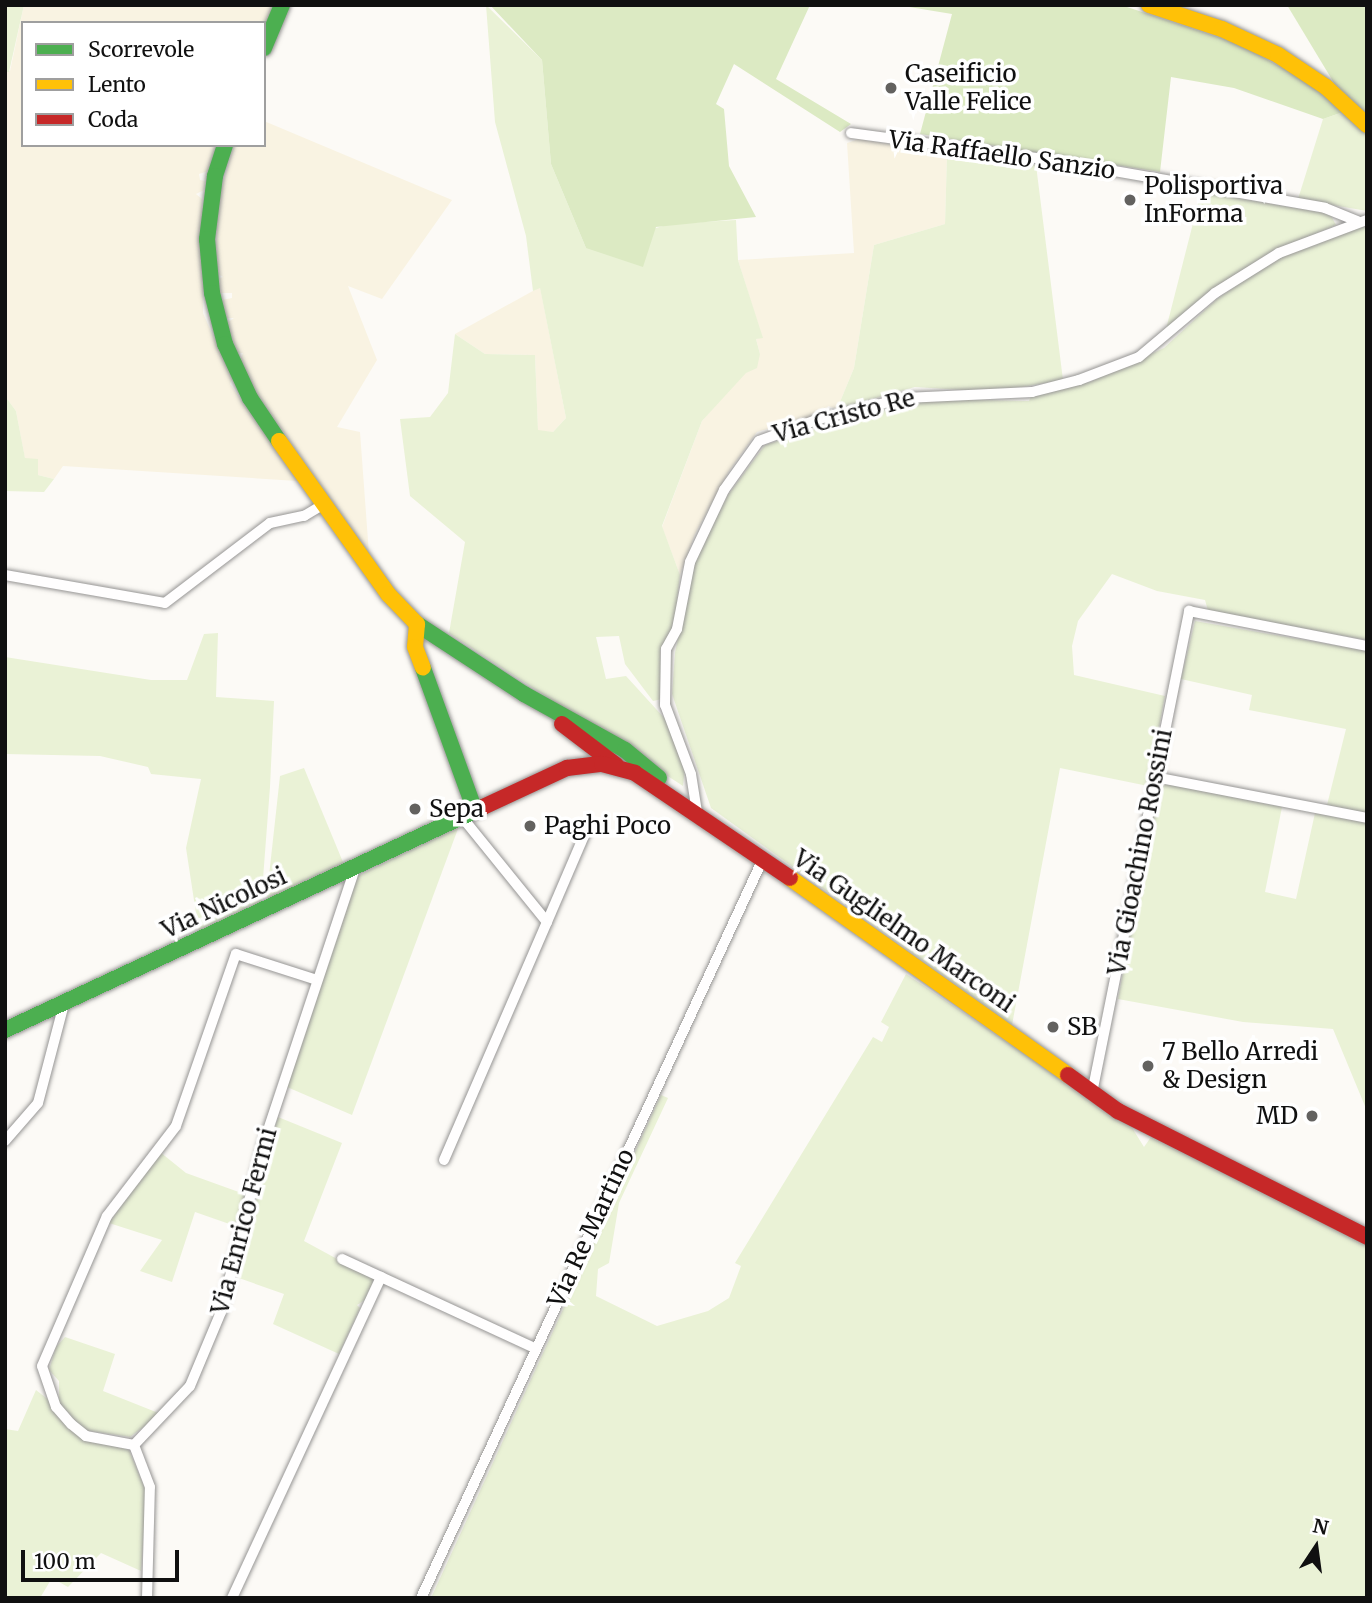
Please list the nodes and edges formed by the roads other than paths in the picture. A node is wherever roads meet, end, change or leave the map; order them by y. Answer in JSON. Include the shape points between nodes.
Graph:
{"nodes":[{"id":1,"x":282,"y":5,"type":"edge"},
{"id":2,"x":1149,"y":5,"type":"edge"},
{"id":3,"x":266,"y":43,"type":"edge"},
{"id":4,"x":1367,"y":125,"type":"edge"},
{"id":5,"x":851,"y":133,"type":"dead end"},
{"id":6,"x":224,"y":147,"type":"edge"},
{"id":7,"x":1362,"y":220,"type":"edge"},
{"id":8,"x":322,"y":505,"type":"junction"},
{"id":9,"x":5,"y":575,"type":"edge"},
{"id":10,"x":416,"y":624,"type":"junction"},
{"id":11,"x":1367,"y":646,"type":"edge"},
{"id":12,"x":524,"y":694,"type":"junction"},
{"id":13,"x":619,"y":767,"type":"junction"},
{"id":14,"x":1155,"y":777,"type":"junction"},
{"id":15,"x":697,"y":812,"type":"junction"},
{"id":16,"x":469,"y":814,"type":"junction"},
{"id":17,"x":1367,"y":818,"type":"edge"},
{"id":18,"x":586,"y":831,"type":"dead end"},
{"id":19,"x":763,"y":859,"type":"junction"},
{"id":20,"x":355,"y":868,"type":"junction"},
{"id":21,"x":547,"y":922,"type":"junction"},
{"id":22,"x":317,"y":980,"type":"junction"},
{"id":23,"x":65,"y":1000,"type":"junction"},
{"id":24,"x":5,"y":1030,"type":"edge"},
{"id":25,"x":1092,"y":1093,"type":"junction"},
{"id":26,"x":5,"y":1141,"type":"edge"},
{"id":27,"x":444,"y":1160,"type":"dead end"},
{"id":28,"x":1301,"y":1202,"type":"junction"},
{"id":29,"x":1367,"y":1225,"type":"edge"},
{"id":30,"x":1367,"y":1237,"type":"edge"},
{"id":31,"x":342,"y":1259,"type":"dead end"},
{"id":32,"x":381,"y":1277,"type":"junction"},
{"id":33,"x":535,"y":1348,"type":"junction"},
{"id":34,"x":134,"y":1445,"type":"junction"},
{"id":35,"x":147,"y":1598,"type":"edge"},
{"id":36,"x":232,"y":1598,"type":"edge"},
{"id":37,"x":421,"y":1598,"type":"edge"}],
"edges":[{"from":1,"to":3,"type":"main road"},
{"from":2,"to":4,"type":"main road","via":[[1222,29],[1278,55],[1326,88]]},
{"from":5,"to":7,"type":"street","name":"Via Raffaello Sanzio","via":[[1070,163],[1325,208]]},
{"from":6,"to":8,"type":"main road","via":[[215,176],[207,239],[218,318],[250,398]]},
{"from":7,"to":15,"type":"street","name":"Via Cristo Re","via":[[1279,253],[1215,293],[1139,357],[1079,380],[1032,392],[905,397],[819,419],[758,441],[724,490],[690,562],[677,629],[666,649],[665,705],[691,774]]},
{"from":8,"to":9,"type":"street","via":[[304,516],[270,523],[165,603]]},
{"from":8,"to":10,"type":"main road"},
{"from":10,"to":12,"type":"main road"},
{"from":10,"to":16,"type":"main road","via":[[415,647]]},
{"from":11,"to":14,"type":"street","name":"Via Gioachino Rossini","via":[[1189,611]]},
{"from":12,"to":13,"type":"main road"},
{"from":12,"to":15,"type":"main road","via":[[625,750]]},
{"from":13,"to":15,"type":"main road","name":"Via Guglielmo Marconi"},
{"from":13,"to":16,"type":"main road","name":"Via Guglielmo Marconi","via":[[584,764],[567,768]]},
{"from":14,"to":17,"type":"street"},
{"from":14,"to":25,"type":"street","name":"Via Gioachino Rossini"},
{"from":15,"to":19,"type":"main road","name":"Via Guglielmo Marconi"},
{"from":16,"to":20,"type":"main road","name":"Via Nicolosi"},
{"from":16,"to":21,"type":"street"},
{"from":18,"to":21,"type":"street"},
{"from":19,"to":25,"type":"main road","name":"Via Guglielmo Marconi"},
{"from":19,"to":33,"type":"street","name":"Via Re Martino"},
{"from":20,"to":22,"type":"street","name":"Via Enrico Fermi"},
{"from":20,"to":23,"type":"main road","name":"Via Nicolosi"},
{"from":21,"to":27,"type":"street"},
{"from":22,"to":34,"type":"street","name":"Via Enrico Fermi","via":[[264,1142],[222,1312],[190,1385]]},
{"from":22,"to":34,"type":"street","via":[[236,954],[176,1126],[107,1216],[42,1366],[56,1407],[71,1424],[86,1436]]},
{"from":23,"to":24,"type":"main road","name":"Via Nicolosi"},
{"from":23,"to":26,"type":"street","via":[[38,1103]]},
{"from":25,"to":28,"type":"main road","name":"Via Guglielmo Marconi","via":[[1118,1111]]},
{"from":28,"to":29,"type":"main road"},
{"from":28,"to":30,"type":"main road"},
{"from":31,"to":32,"type":"street"},
{"from":32,"to":33,"type":"street"},
{"from":32,"to":36,"type":"street"},
{"from":33,"to":37,"type":"street","name":"Via Re Martino"},
{"from":34,"to":35,"type":"street","via":[[150,1487]]}]}
